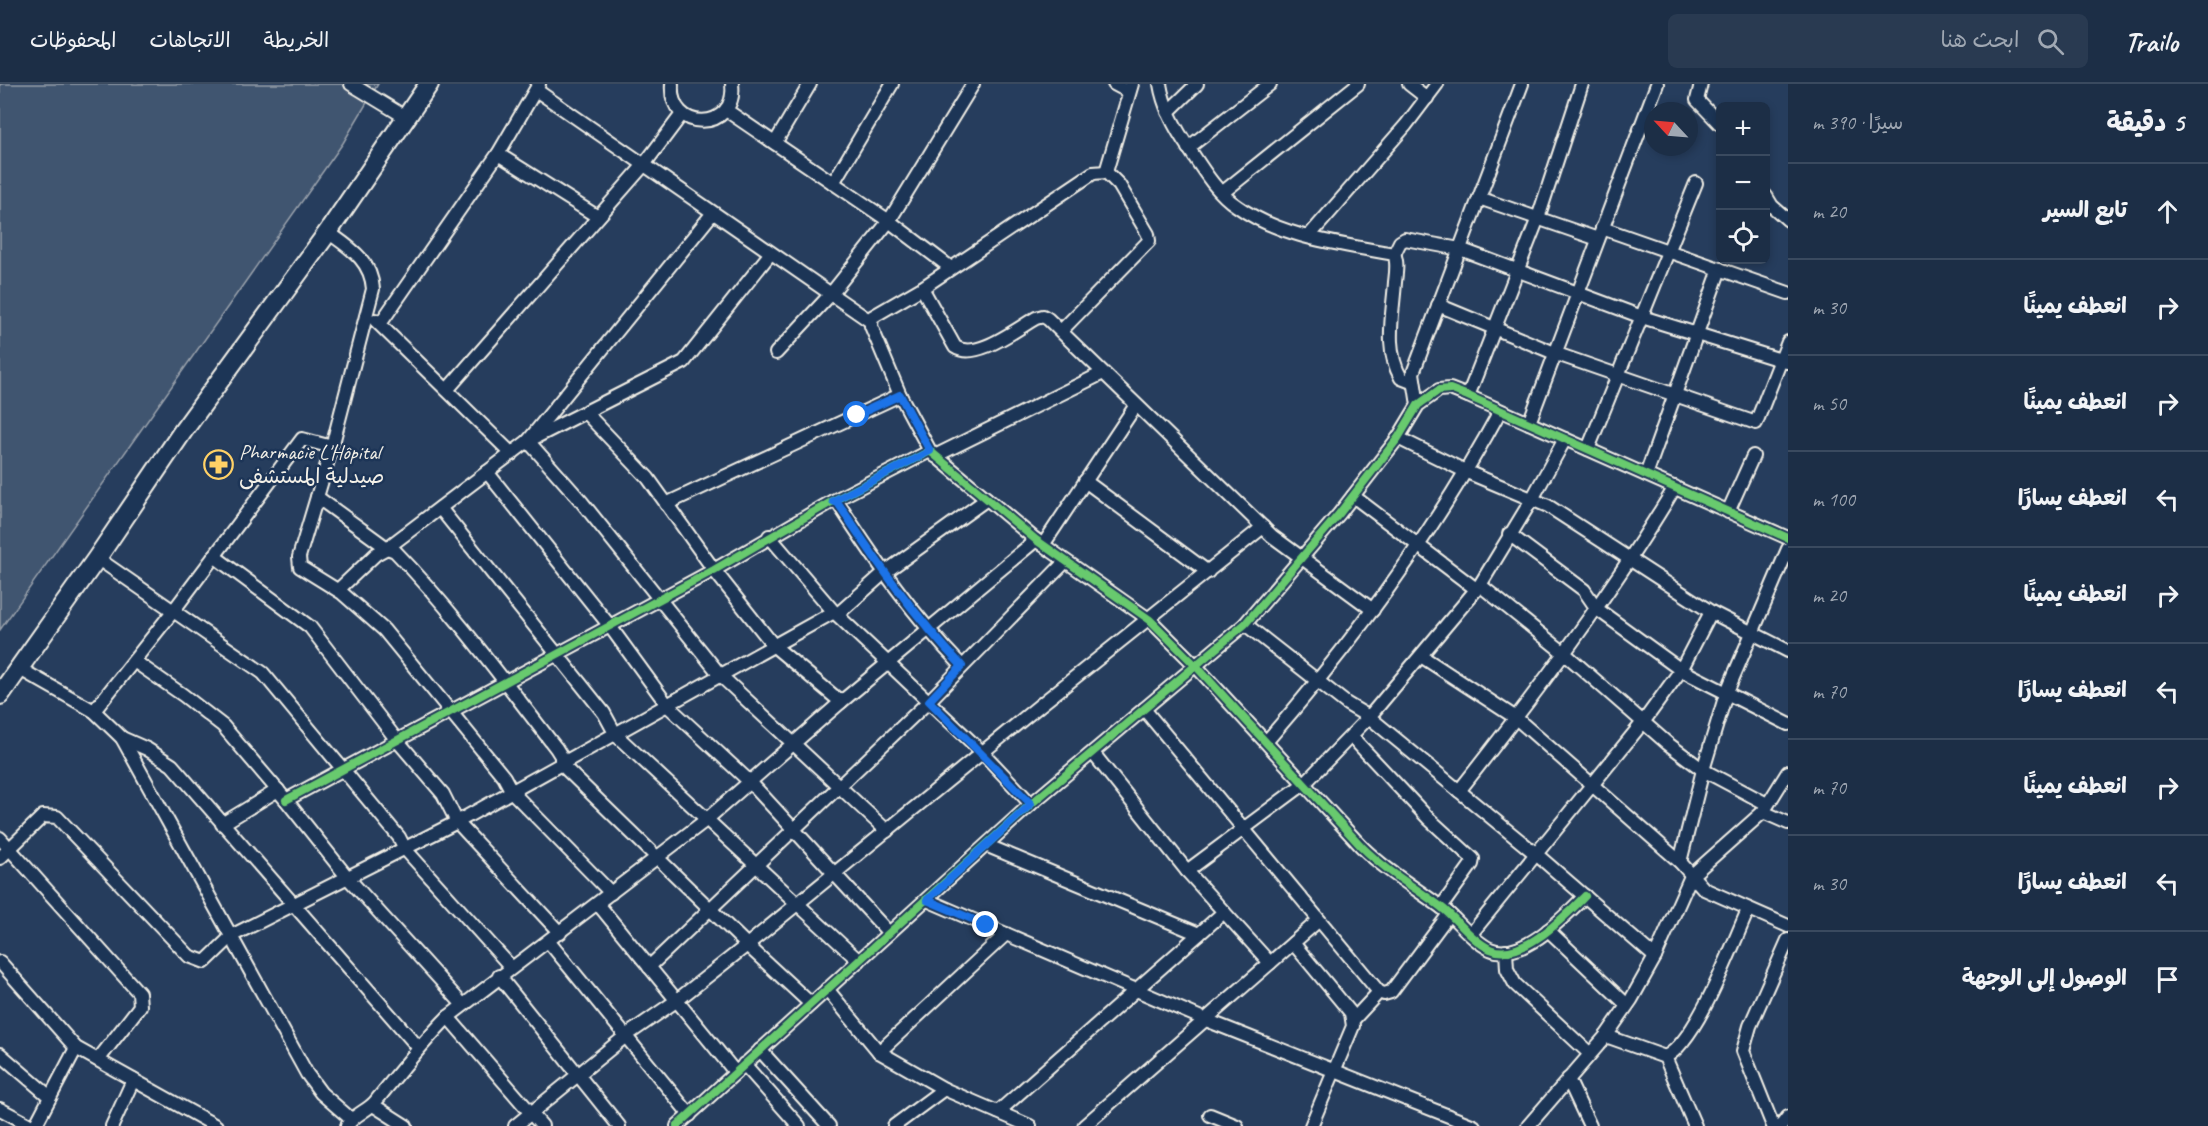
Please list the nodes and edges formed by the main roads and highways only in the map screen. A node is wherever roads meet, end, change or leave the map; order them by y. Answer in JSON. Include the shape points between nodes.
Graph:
{"nodes":[{"id":1,"x":429,"y":84,"type":"edge"},
{"id":2,"x":0,"y":695,"type":"edge"}],
"edges":[{"from":1,"to":2,"type":"main road"}]}
